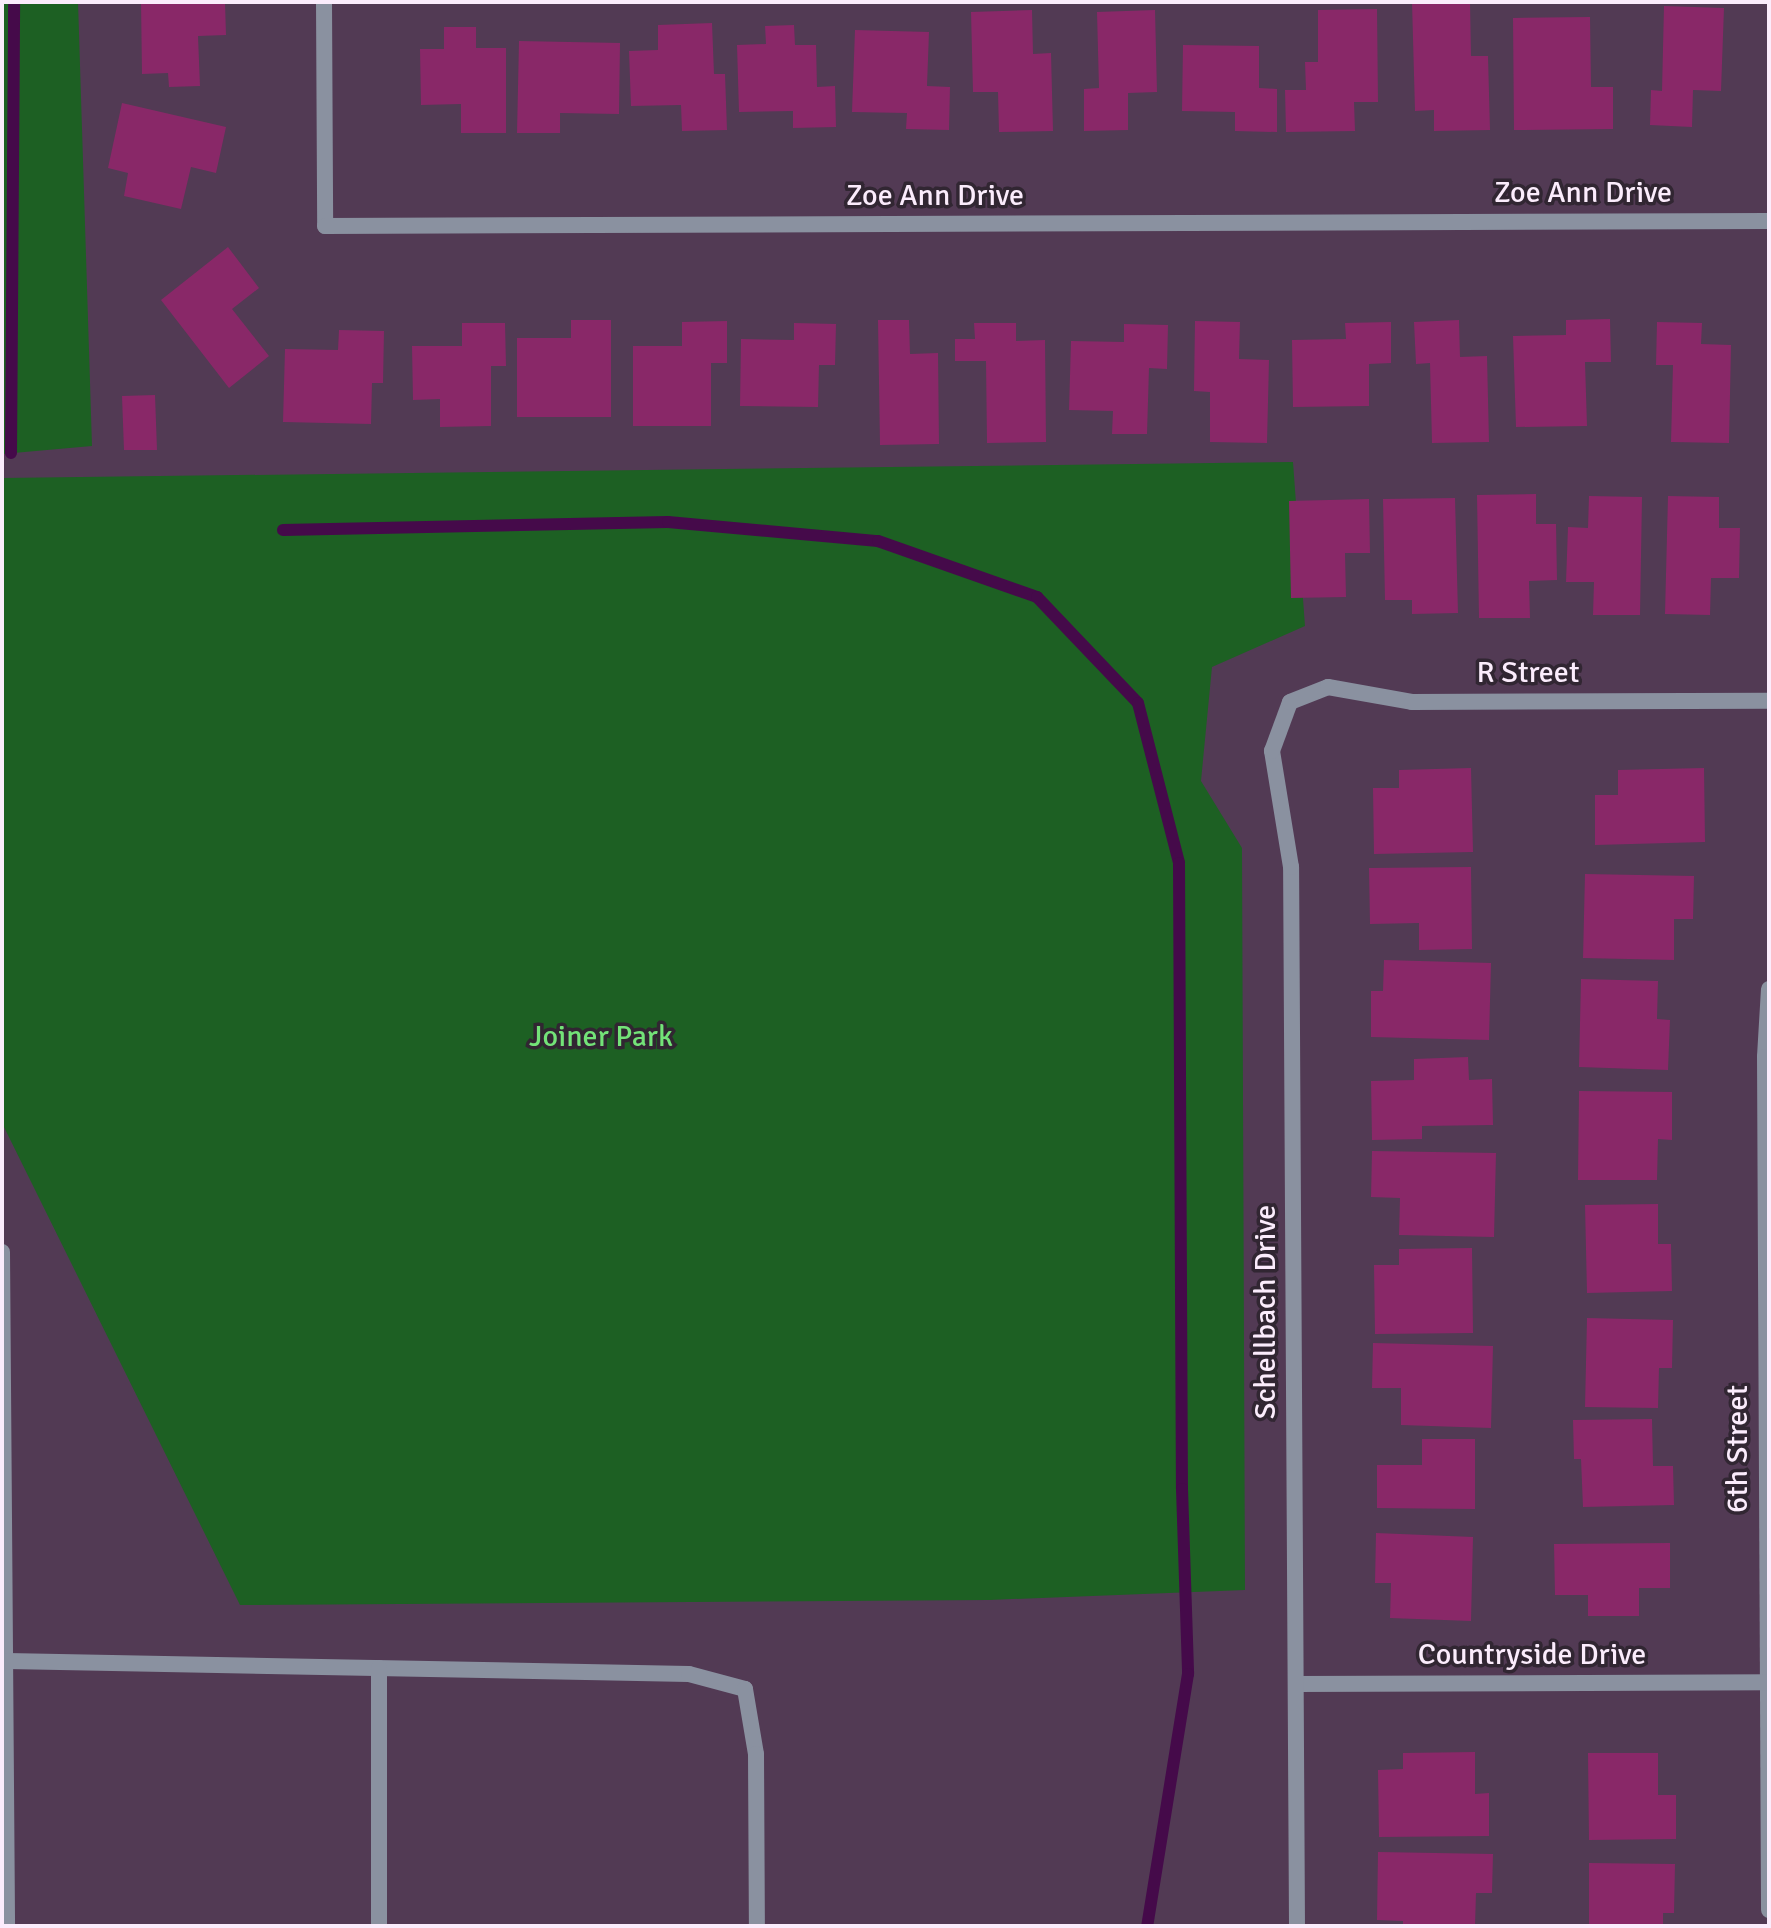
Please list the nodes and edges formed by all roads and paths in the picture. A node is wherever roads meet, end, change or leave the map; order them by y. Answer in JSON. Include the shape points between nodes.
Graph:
{"nodes":[{"id":1,"x":324,"y":2,"type":"edge"},
{"id":2,"x":1769,"y":221,"type":"edge"},
{"id":3,"x":1769,"y":701,"type":"edge"},
{"id":4,"x":1290,"y":702,"type":"joint"},
{"id":5,"x":1769,"y":989,"type":"edge"},
{"id":6,"x":2,"y":1252,"type":"edge"},
{"id":7,"x":7,"y":1661,"type":"junction"},
{"id":8,"x":379,"y":1668,"type":"junction"},
{"id":9,"x":1768,"y":1682,"type":"edge"},
{"id":10,"x":1296,"y":1684,"type":"junction"},
{"id":11,"x":1769,"y":1910,"type":"edge"},
{"id":12,"x":7,"y":1926,"type":"edge"},
{"id":13,"x":379,"y":1926,"type":"edge"},
{"id":14,"x":757,"y":1926,"type":"edge"},
{"id":15,"x":1297,"y":1926,"type":"edge"}],
"edges":[{"from":1,"to":2,"type":"street","name":"Zoe Ann Drive","via":[[325,226]]},
{"from":3,"to":4,"type":"street","name":"R Street","via":[[1412,702],[1328,687]]},
{"from":4,"to":10,"type":"street","name":"Schellbach Drive","via":[[1272,751],[1291,867]]},
{"from":5,"to":9,"type":"street","name":"6th Street"},
{"from":6,"to":7,"type":"street"},
{"from":7,"to":8,"type":"street"},
{"from":7,"to":12,"type":"street"},
{"from":8,"to":13,"type":"street"},
{"from":8,"to":14,"type":"street","via":[[689,1674],[745,1689],[756,1754]]},
{"from":9,"to":10,"type":"street","name":"Countryside Drive"},
{"from":9,"to":11,"type":"street","name":"6th Street"},
{"from":10,"to":15,"type":"street","name":"Schellbach Drive"}]}
